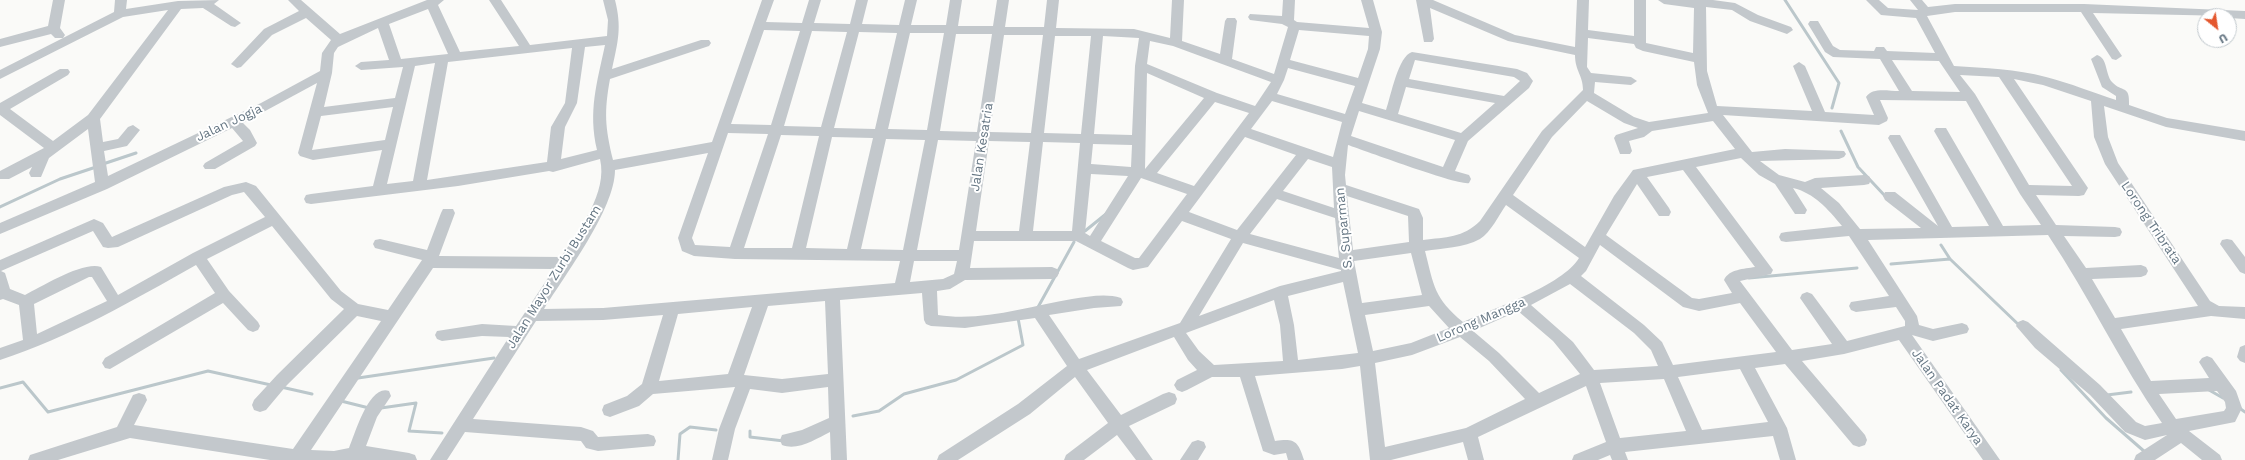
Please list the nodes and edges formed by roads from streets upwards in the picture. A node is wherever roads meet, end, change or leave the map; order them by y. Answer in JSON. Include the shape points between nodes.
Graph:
{"nodes":[{"id":1,"x":59,"y":0,"type":"edge"},
{"id":2,"x":121,"y":0,"type":"edge"},
{"id":3,"x":294,"y":0,"type":"edge"},
{"id":4,"x":495,"y":0,"type":"edge"},
{"id":5,"x":609,"y":0,"type":"edge"},
{"id":6,"x":768,"y":0,"type":"edge"},
{"id":7,"x":815,"y":0,"type":"edge"},
{"id":8,"x":862,"y":0,"type":"edge"},
{"id":9,"x":911,"y":0,"type":"edge"},
{"id":10,"x":956,"y":0,"type":"edge"},
{"id":11,"x":1004,"y":0,"type":"edge"},
{"id":12,"x":1053,"y":0,"type":"edge"},
{"id":13,"x":1178,"y":0,"type":"edge"},
{"id":14,"x":1289,"y":0,"type":"edge"},
{"id":15,"x":1367,"y":0,"type":"edge"},
{"id":16,"x":1422,"y":0,"type":"edge"},
{"id":17,"x":1583,"y":0,"type":"edge"},
{"id":18,"x":1640,"y":0,"type":"edge"},
{"id":19,"x":1664,"y":0,"type":"edge"},
{"id":20,"x":1872,"y":0,"type":"edge"},
{"id":21,"x":1916,"y":0,"type":"edge"},
{"id":22,"x":434,"y":1,"type":"edge"},
{"id":23,"x":209,"y":2,"type":"edge"},
{"id":24,"x":1700,"y":3,"type":"edge"},
{"id":25,"x":1955,"y":4,"type":"edge"},
{"id":26,"x":2022,"y":4,"type":"edge"},
{"id":27,"x":2097,"y":4,"type":"edge"},
{"id":28,"x":178,"y":5,"type":"junction"},
{"id":29,"x":2130,"y":5,"type":"edge"},
{"id":30,"x":2084,"y":8,"type":"junction"},
{"id":31,"x":308,"y":12,"type":"junction"},
{"id":32,"x":1923,"y":13,"type":"junction"},
{"id":33,"x":120,"y":14,"type":"junction"},
{"id":34,"x":2245,"y":15,"type":"edge"},
{"id":35,"x":1254,"y":17,"type":"dead end"},
{"id":36,"x":382,"y":21,"type":"junction"},
{"id":37,"x":1231,"y":21,"type":"dead end"},
{"id":38,"x":235,"y":23,"type":"dead end"},
{"id":39,"x":1291,"y":23,"type":"junction"},
{"id":40,"x":1814,"y":24,"type":"dead end"},
{"id":41,"x":759,"y":26,"type":"junction"},
{"id":42,"x":806,"y":27,"type":"junction"},
{"id":43,"x":856,"y":28,"type":"junction"},
{"id":44,"x":54,"y":29,"type":"junction"},
{"id":45,"x":905,"y":30,"type":"junction"},
{"id":46,"x":1787,"y":30,"type":"dead end"},
{"id":47,"x":951,"y":31,"type":"junction"},
{"id":48,"x":1000,"y":31,"type":"junction"},
{"id":49,"x":1049,"y":32,"type":"junction"},
{"id":50,"x":1376,"y":32,"type":"junction"},
{"id":51,"x":1097,"y":33,"type":"junction"},
{"id":52,"x":1583,"y":33,"type":"junction"},
{"id":53,"x":1144,"y":34,"type":"junction"},
{"id":54,"x":1428,"y":38,"type":"dead end"},
{"id":55,"x":339,"y":40,"type":"junction"},
{"id":56,"x":612,"y":40,"type":"junction"},
{"id":57,"x":1638,"y":41,"type":"junction"},
{"id":58,"x":64,"y":42,"type":"junction"},
{"id":59,"x":0,"y":43,"type":"edge"},
{"id":60,"x":579,"y":43,"type":"junction"},
{"id":61,"x":705,"y":43,"type":"dead end"},
{"id":62,"x":1176,"y":43,"type":"junction"},
{"id":63,"x":527,"y":49,"type":"junction"},
{"id":64,"x":1880,"y":50,"type":"junction"},
{"id":65,"x":1581,"y":52,"type":"junction"},
{"id":66,"x":2116,"y":56,"type":"dead end"},
{"id":67,"x":1943,"y":57,"type":"junction"},
{"id":68,"x":456,"y":58,"type":"junction"},
{"id":69,"x":442,"y":59,"type":"junction"},
{"id":70,"x":1700,"y":59,"type":"junction"},
{"id":71,"x":2096,"y":59,"type":"dead end"},
{"id":72,"x":1225,"y":61,"type":"junction"},
{"id":73,"x":410,"y":62,"type":"junction"},
{"id":74,"x":396,"y":63,"type":"junction"},
{"id":75,"x":1284,"y":63,"type":"junction"},
{"id":76,"x":237,"y":64,"type":"dead end"},
{"id":77,"x":360,"y":66,"type":"dead end"},
{"id":78,"x":1141,"y":66,"type":"junction"},
{"id":79,"x":1799,"y":66,"type":"dead end"},
{"id":80,"x":1950,"y":70,"type":"junction"},
{"id":81,"x":64,"y":72,"type":"dead end"},
{"id":82,"x":326,"y":73,"type":"junction"},
{"id":83,"x":2003,"y":73,"type":"junction"},
{"id":84,"x":0,"y":75,"type":"edge"},
{"id":85,"x":605,"y":76,"type":"junction"},
{"id":86,"x":1588,"y":77,"type":"junction"},
{"id":87,"x":1278,"y":80,"type":"junction"},
{"id":88,"x":1631,"y":81,"type":"dead end"},
{"id":89,"x":1402,"y":82,"type":"junction"},
{"id":90,"x":1362,"y":84,"type":"junction"},
{"id":91,"x":1587,"y":95,"type":"junction"},
{"id":92,"x":1212,"y":96,"type":"junction"},
{"id":93,"x":1908,"y":96,"type":"junction"},
{"id":94,"x":1273,"y":97,"type":"dead end"},
{"id":95,"x":1970,"y":97,"type":"junction"},
{"id":96,"x":2097,"y":97,"type":"junction"},
{"id":97,"x":1506,"y":101,"type":"junction"},
{"id":98,"x":400,"y":102,"type":"junction"},
{"id":99,"x":1354,"y":104,"type":"junction"},
{"id":100,"x":2122,"y":106,"type":"junction"},
{"id":101,"x":1,"y":109,"type":"edge"},
{"id":102,"x":1257,"y":111,"type":"junction"},
{"id":103,"x":316,"y":112,"type":"junction"},
{"id":104,"x":1715,"y":113,"type":"junction"},
{"id":105,"x":1820,"y":115,"type":"junction"},
{"id":106,"x":1391,"y":116,"type":"junction"},
{"id":107,"x":93,"y":118,"type":"junction"},
{"id":108,"x":1349,"y":120,"type":"junction"},
{"id":109,"x":234,"y":121,"type":"junction"},
{"id":110,"x":1408,"y":122,"type":"junction"},
{"id":111,"x":1648,"y":127,"type":"junction"},
{"id":112,"x":725,"y":128,"type":"junction"},
{"id":113,"x":1475,"y":128,"type":"junction"},
{"id":114,"x":133,"y":130,"type":"dead end"},
{"id":115,"x":776,"y":130,"type":"junction"},
{"id":116,"x":827,"y":130,"type":"junction"},
{"id":117,"x":1242,"y":132,"type":"junction"},
{"id":118,"x":1941,"y":132,"type":"dead end"},
{"id":119,"x":881,"y":134,"type":"junction"},
{"id":120,"x":933,"y":135,"type":"junction"},
{"id":121,"x":984,"y":136,"type":"junction"},
{"id":122,"x":2245,"y":136,"type":"edge"},
{"id":123,"x":1037,"y":138,"type":"junction"},
{"id":124,"x":1463,"y":138,"type":"junction"},
{"id":125,"x":1895,"y":138,"type":"dead end"},
{"id":126,"x":1087,"y":139,"type":"junction"},
{"id":127,"x":1344,"y":139,"type":"junction"},
{"id":128,"x":1140,"y":140,"type":"junction"},
{"id":129,"x":390,"y":144,"type":"junction"},
{"id":130,"x":92,"y":146,"type":"junction"},
{"id":131,"x":718,"y":146,"type":"junction"},
{"id":132,"x":1625,"y":151,"type":"dead end"},
{"id":133,"x":48,"y":152,"type":"junction"},
{"id":134,"x":1305,"y":153,"type":"junction"},
{"id":135,"x":1839,"y":154,"type":"dead end"},
{"id":136,"x":1747,"y":155,"type":"junction"},
{"id":137,"x":606,"y":160,"type":"junction"},
{"id":138,"x":1339,"y":164,"type":"junction"},
{"id":139,"x":1686,"y":164,"type":"junction"},
{"id":140,"x":210,"y":166,"type":"dead end"},
{"id":141,"x":553,"y":166,"type":"junction"},
{"id":142,"x":1084,"y":169,"type":"junction"},
{"id":143,"x":36,"y":173,"type":"dead end"},
{"id":144,"x":1143,"y":173,"type":"junction"},
{"id":145,"x":1447,"y":174,"type":"junction"},
{"id":146,"x":1638,"y":174,"type":"junction"},
{"id":147,"x":4,"y":175,"type":"dead end"},
{"id":148,"x":1464,"y":179,"type":"dead end"},
{"id":149,"x":1864,"y":180,"type":"dead end"},
{"id":150,"x":1781,"y":182,"type":"junction"},
{"id":151,"x":102,"y":185,"type":"junction"},
{"id":152,"x":419,"y":186,"type":"junction"},
{"id":153,"x":1808,"y":186,"type":"junction"},
{"id":154,"x":1339,"y":188,"type":"junction"},
{"id":155,"x":379,"y":190,"type":"junction"},
{"id":156,"x":2025,"y":190,"type":"junction"},
{"id":157,"x":1196,"y":192,"type":"junction"},
{"id":158,"x":1273,"y":193,"type":"junction"},
{"id":159,"x":1890,"y":196,"type":"dead end"},
{"id":160,"x":1505,"y":198,"type":"junction"},
{"id":161,"x":311,"y":199,"type":"dead end"},
{"id":162,"x":1800,"y":210,"type":"dead end"},
{"id":163,"x":1664,"y":212,"type":"dead end"},
{"id":164,"x":448,"y":213,"type":"dead end"},
{"id":165,"x":1180,"y":214,"type":"junction"},
{"id":166,"x":1341,"y":215,"type":"junction"},
{"id":167,"x":273,"y":219,"type":"junction"},
{"id":168,"x":0,"y":229,"type":"edge"},
{"id":169,"x":2052,"y":230,"type":"junction"},
{"id":170,"x":1999,"y":231,"type":"junction"},
{"id":171,"x":2115,"y":232,"type":"dead end"},
{"id":172,"x":1854,"y":233,"type":"junction"},
{"id":173,"x":1943,"y":233,"type":"junction"},
{"id":174,"x":968,"y":236,"type":"junction"},
{"id":175,"x":1025,"y":236,"type":"junction"},
{"id":176,"x":1078,"y":236,"type":"junction"},
{"id":177,"x":1598,"y":236,"type":"junction"},
{"id":178,"x":1240,"y":237,"type":"junction"},
{"id":179,"x":1786,"y":237,"type":"dead end"},
{"id":180,"x":1093,"y":242,"type":"junction"},
{"id":181,"x":380,"y":244,"type":"dead end"},
{"id":182,"x":2227,"y":244,"type":"dead end"},
{"id":183,"x":1416,"y":245,"type":"junction"},
{"id":184,"x":735,"y":253,"type":"junction"},
{"id":185,"x":798,"y":253,"type":"junction"},
{"id":186,"x":853,"y":254,"type":"junction"},
{"id":187,"x":909,"y":255,"type":"junction"},
{"id":188,"x":965,"y":256,"type":"junction"},
{"id":189,"x":1587,"y":256,"type":"junction"},
{"id":190,"x":198,"y":257,"type":"junction"},
{"id":191,"x":430,"y":260,"type":"junction"},
{"id":192,"x":564,"y":263,"type":"junction"},
{"id":193,"x":0,"y":266,"type":"edge"},
{"id":194,"x":1347,"y":266,"type":"junction"},
{"id":195,"x":2245,"y":268,"type":"edge"},
{"id":196,"x":2141,"y":271,"type":"dead end"},
{"id":197,"x":1052,"y":273,"type":"dead end"},
{"id":198,"x":962,"y":274,"type":"junction"},
{"id":199,"x":2082,"y":274,"type":"junction"},
{"id":200,"x":0,"y":277,"type":"edge"},
{"id":201,"x":1571,"y":277,"type":"junction"},
{"id":202,"x":929,"y":286,"type":"junction"},
{"id":203,"x":901,"y":288,"type":"junction"},
{"id":204,"x":1280,"y":292,"type":"junction"},
{"id":205,"x":2,"y":293,"type":"edge"},
{"id":206,"x":224,"y":294,"type":"junction"},
{"id":207,"x":832,"y":295,"type":"junction"},
{"id":208,"x":1743,"y":297,"type":"junction"},
{"id":209,"x":1807,"y":298,"type":"dead end"},
{"id":210,"x":1432,"y":300,"type":"junction"},
{"id":211,"x":26,"y":301,"type":"junction"},
{"id":212,"x":762,"y":301,"type":"junction"},
{"id":213,"x":1900,"y":301,"type":"junction"},
{"id":214,"x":1116,"y":302,"type":"dead end"},
{"id":215,"x":116,"y":304,"type":"junction"},
{"id":216,"x":1520,"y":304,"type":"junction"},
{"id":217,"x":1856,"y":306,"type":"dead end"},
{"id":218,"x":673,"y":307,"type":"junction"},
{"id":219,"x":354,"y":309,"type":"junction"},
{"id":220,"x":1038,"y":310,"type":"junction"},
{"id":221,"x":1356,"y":310,"type":"junction"},
{"id":222,"x":2212,"y":310,"type":"junction"},
{"id":223,"x":2245,"y":312,"type":"edge"},
{"id":224,"x":531,"y":315,"type":"junction"},
{"id":225,"x":393,"y":317,"type":"junction"},
{"id":226,"x":2112,"y":324,"type":"junction"},
{"id":227,"x":253,"y":326,"type":"dead end"},
{"id":228,"x":2023,"y":326,"type":"dead end"},
{"id":229,"x":1181,"y":328,"type":"junction"},
{"id":230,"x":1962,"y":329,"type":"dead end"},
{"id":231,"x":1461,"y":330,"type":"junction"},
{"id":232,"x":1907,"y":331,"type":"junction"},
{"id":233,"x":521,"y":333,"type":"junction"},
{"id":234,"x":442,"y":335,"type":"dead end"},
{"id":235,"x":31,"y":344,"type":"junction"},
{"id":236,"x":1844,"y":348,"type":"junction"},
{"id":237,"x":2245,"y":351,"type":"edge"},
{"id":238,"x":0,"y":354,"type":"edge"},
{"id":239,"x":1789,"y":357,"type":"junction"},
{"id":240,"x":2245,"y":357,"type":"edge"},
{"id":241,"x":1367,"y":359,"type":"junction"},
{"id":242,"x":1744,"y":362,"type":"junction"},
{"id":243,"x":2207,"y":362,"type":"dead end"},
{"id":244,"x":110,"y":363,"type":"dead end"},
{"id":245,"x":1291,"y":366,"type":"junction"},
{"id":246,"x":1076,"y":367,"type":"junction"},
{"id":247,"x":1209,"y":371,"type":"junction"},
{"id":248,"x":1246,"y":372,"type":"junction"},
{"id":249,"x":1668,"y":372,"type":"junction"},
{"id":250,"x":1590,"y":377,"type":"junction"},
{"id":251,"x":836,"y":380,"type":"junction"},
{"id":252,"x":740,"y":381,"type":"junction"},
{"id":253,"x":2221,"y":384,"type":"junction"},
{"id":254,"x":1182,"y":385,"type":"dead end"},
{"id":255,"x":649,"y":388,"type":"junction"},
{"id":256,"x":2147,"y":388,"type":"junction"},
{"id":257,"x":383,"y":396,"type":"dead end"},
{"id":258,"x":1169,"y":399,"type":"dead end"},
{"id":259,"x":139,"y":400,"type":"dead end"},
{"id":260,"x":1537,"y":400,"type":"junction"},
{"id":261,"x":260,"y":405,"type":"dead end"},
{"id":262,"x":610,"y":410,"type":"dead end"},
{"id":263,"x":836,"y":422,"type":"junction"},
{"id":264,"x":1119,"y":424,"type":"junction"},
{"id":265,"x":460,"y":425,"type":"junction"},
{"id":266,"x":1779,"y":428,"type":"junction"},
{"id":267,"x":2177,"y":430,"type":"junction"},
{"id":268,"x":122,"y":432,"type":"junction"},
{"id":269,"x":1469,"y":434,"type":"junction"},
{"id":270,"x":1697,"y":437,"type":"junction"},
{"id":271,"x":788,"y":440,"type":"dead end"},
{"id":272,"x":1859,"y":440,"type":"dead end"},
{"id":273,"x":648,"y":441,"type":"dead end"},
{"id":274,"x":1198,"y":447,"type":"dead end"},
{"id":275,"x":1617,"y":453,"type":"edge"},
{"id":276,"x":962,"y":456,"type":"edge"},
{"id":277,"x":345,"y":457,"type":"edge"},
{"id":278,"x":2148,"y":457,"type":"edge"},
{"id":279,"x":1378,"y":458,"type":"edge"},
{"id":280,"x":295,"y":459,"type":"edge"},
{"id":281,"x":36,"y":460,"type":"edge"},
{"id":282,"x":409,"y":460,"type":"edge"},
{"id":283,"x":438,"y":460,"type":"edge"},
{"id":284,"x":720,"y":460,"type":"edge"},
{"id":285,"x":839,"y":460,"type":"edge"},
{"id":286,"x":945,"y":460,"type":"edge"},
{"id":287,"x":1072,"y":460,"type":"edge"},
{"id":288,"x":1145,"y":460,"type":"edge"},
{"id":289,"x":1188,"y":460,"type":"edge"},
{"id":290,"x":1296,"y":460,"type":"edge"},
{"id":291,"x":1476,"y":460,"type":"edge"},
{"id":292,"x":1580,"y":460,"type":"edge"},
{"id":293,"x":1788,"y":460,"type":"edge"},
{"id":294,"x":1990,"y":460,"type":"edge"},
{"id":295,"x":2214,"y":460,"type":"edge"}],
"edges":[{"from":1,"to":44,"type":"street"},
{"from":2,"to":33,"type":"street"},
{"from":3,"to":31,"type":"street"},
{"from":4,"to":63,"type":"street"},
{"from":5,"to":56,"type":"street","name":"Jalan Mayor Zurbi Bustam","via":[[614,20]]},
{"from":6,"to":41,"type":"street"},
{"from":7,"to":42,"type":"street"},
{"from":8,"to":43,"type":"street"},
{"from":9,"to":45,"type":"street"},
{"from":10,"to":47,"type":"street"},
{"from":11,"to":48,"type":"street","name":"Jalan Kesatria"},
{"from":12,"to":49,"type":"street"},
{"from":13,"to":62,"type":"street"},
{"from":14,"to":39,"type":"street"},
{"from":15,"to":50,"type":"street","name":"S. Suparman"},
{"from":16,"to":54,"type":"street"},
{"from":16,"to":65,"type":"street","via":[[1512,38]]},
{"from":17,"to":52,"type":"street"},
{"from":18,"to":57,"type":"street"},
{"from":19,"to":24,"type":"street"},
{"from":20,"to":32,"type":"street","via":[[1885,12]]},
{"from":21,"to":32,"type":"street"},
{"from":22,"to":36,"type":"street"},
{"from":22,"to":68,"type":"street"},
{"from":23,"to":28,"type":"street"},
{"from":23,"to":38,"type":"street","via":[[222,16]]},
{"from":24,"to":46,"type":"street","via":[[1735,7],[1754,18]]},
{"from":24,"to":70,"type":"street"},
{"from":25,"to":26,"type":"street"},
{"from":25,"to":32,"type":"street"},
{"from":26,"to":30,"type":"street"},
{"from":27,"to":29,"type":"street"},
{"from":27,"to":30,"type":"street"},
{"from":28,"to":33,"type":"street"},
{"from":28,"to":107,"type":"street"},
{"from":29,"to":34,"type":"street"},
{"from":30,"to":66,"type":"street"},
{"from":31,"to":55,"type":"street"},
{"from":31,"to":76,"type":"street","via":[[268,32]]},
{"from":32,"to":67,"type":"street"},
{"from":33,"to":58,"type":"street"},
{"from":35,"to":39,"type":"street"},
{"from":36,"to":55,"type":"street"},
{"from":36,"to":74,"type":"street"},
{"from":37,"to":72,"type":"street"},
{"from":39,"to":50,"type":"street","via":[[1328,30]]},
{"from":39,"to":75,"type":"street"},
{"from":40,"to":64,"type":"street","via":[[1834,53]]},
{"from":41,"to":42,"type":"street"},
{"from":41,"to":112,"type":"street"},
{"from":42,"to":43,"type":"street"},
{"from":42,"to":115,"type":"street"},
{"from":43,"to":45,"type":"street"},
{"from":43,"to":116,"type":"street"},
{"from":44,"to":58,"type":"street"},
{"from":44,"to":59,"type":"street"},
{"from":45,"to":47,"type":"street"},
{"from":45,"to":119,"type":"street"},
{"from":47,"to":48,"type":"street"},
{"from":47,"to":120,"type":"street"},
{"from":48,"to":49,"type":"street"},
{"from":48,"to":121,"type":"street","name":"Jalan Kesatria"},
{"from":49,"to":51,"type":"street"},
{"from":49,"to":123,"type":"street"},
{"from":50,"to":90,"type":"street","name":"S. Suparman","via":[[1374,49]]},
{"from":51,"to":53,"type":"street"},
{"from":51,"to":126,"type":"street"},
{"from":52,"to":57,"type":"street"},
{"from":52,"to":65,"type":"street"},
{"from":53,"to":62,"type":"street"},
{"from":53,"to":78,"type":"street"},
{"from":55,"to":82,"type":"street","via":[[329,50]]},
{"from":56,"to":60,"type":"street"},
{"from":56,"to":85,"type":"street","name":"Jalan Mayor Zurbi Bustam"},
{"from":57,"to":70,"type":"street","via":[[1646,48]]},
{"from":58,"to":84,"type":"street"},
{"from":60,"to":63,"type":"street"},
{"from":60,"to":141,"type":"street","via":[[572,102],[558,127]]},
{"from":61,"to":85,"type":"street"},
{"from":62,"to":72,"type":"street"},
{"from":63,"to":68,"type":"street"},
{"from":64,"to":67,"type":"street"},
{"from":64,"to":93,"type":"street"},
{"from":65,"to":86,"type":"street","via":[[1581,67]]},
{"from":67,"to":80,"type":"street"},
{"from":68,"to":69,"type":"street"},
{"from":69,"to":73,"type":"street"},
{"from":69,"to":152,"type":"street"},
{"from":70,"to":104,"type":"street","via":[[1704,85]]},
{"from":71,"to":100,"type":"street","via":[[2106,84],[2123,94]]},
{"from":72,"to":87,"type":"street"},
{"from":73,"to":74,"type":"street"},
{"from":73,"to":98,"type":"street"},
{"from":74,"to":77,"type":"street"},
{"from":75,"to":87,"type":"street"},
{"from":75,"to":90,"type":"street"},
{"from":78,"to":92,"type":"street"},
{"from":78,"to":128,"type":"street"},
{"from":79,"to":105,"type":"street"},
{"from":80,"to":83,"type":"street"},
{"from":80,"to":95,"type":"street"},
{"from":81,"to":101,"type":"street"},
{"from":82,"to":103,"type":"street"},
{"from":82,"to":109,"type":"street","name":"Jalan Jogja"},
{"from":83,"to":96,"type":"street","via":[[2046,81]]},
{"from":83,"to":156,"type":"street","via":[[2081,188],[2079,191]]},
{"from":85,"to":137,"type":"street","name":"Jalan Mayor Zurbi Bustam","via":[[599,115]]},
{"from":86,"to":88,"type":"street"},
{"from":86,"to":91,"type":"street","via":[[1590,87]]},
{"from":87,"to":102,"type":"street"},
{"from":89,"to":97,"type":"street"},
{"from":89,"to":97,"type":"street","via":[[1408,60],[1416,56],[1523,76],[1526,83]]},
{"from":89,"to":106,"type":"street"},
{"from":90,"to":99,"type":"street","name":"S. Suparman"},
{"from":91,"to":111,"type":"street","via":[[1629,120]]},
{"from":91,"to":160,"type":"street","via":[[1546,134]]},
{"from":92,"to":102,"type":"street"},
{"from":92,"to":144,"type":"street"},
{"from":93,"to":95,"type":"street"},
{"from":93,"to":105,"type":"street","via":[[1873,96],[1882,118],[1879,120]]},
{"from":94,"to":108,"type":"street"},
{"from":95,"to":156,"type":"street"},
{"from":96,"to":100,"type":"street"},
{"from":96,"to":222,"type":"street","name":"Lorong Tribrata","via":[[2101,137],[2112,164],[2205,305]]},
{"from":97,"to":113,"type":"street"},
{"from":98,"to":103,"type":"street"},
{"from":98,"to":129,"type":"street"},
{"from":99,"to":106,"type":"street"},
{"from":99,"to":108,"type":"street","name":"S. Suparman"},
{"from":100,"to":122,"type":"street","via":[[2166,122]]},
{"from":101,"to":133,"type":"street"},
{"from":102,"to":117,"type":"street"},
{"from":103,"to":129,"type":"street","via":[[304,150],[306,155]]},
{"from":104,"to":105,"type":"street"},
{"from":104,"to":111,"type":"street","via":[[1672,125]]},
{"from":104,"to":136,"type":"street"},
{"from":106,"to":110,"type":"street"},
{"from":107,"to":130,"type":"street"},
{"from":107,"to":133,"type":"street"},
{"from":108,"to":127,"type":"street","name":"S. Suparman"},
{"from":109,"to":140,"type":"street","via":[[250,143]]},
{"from":109,"to":151,"type":"street","name":"Jalan Jogja"},
{"from":110,"to":113,"type":"street"},
{"from":110,"to":124,"type":"street"},
{"from":111,"to":132,"type":"street","via":[[1639,134],[1621,138]]},
{"from":112,"to":115,"type":"street"},
{"from":112,"to":131,"type":"street"},
{"from":113,"to":124,"type":"street"},
{"from":114,"to":130,"type":"street","via":[[122,143]]},
{"from":115,"to":116,"type":"street"},
{"from":115,"to":184,"type":"street"},
{"from":116,"to":119,"type":"street"},
{"from":116,"to":185,"type":"street"},
{"from":117,"to":134,"type":"street"},
{"from":117,"to":157,"type":"street"},
{"from":118,"to":170,"type":"street"},
{"from":119,"to":120,"type":"street"},
{"from":119,"to":186,"type":"street"},
{"from":120,"to":121,"type":"street"},
{"from":120,"to":187,"type":"street"},
{"from":121,"to":123,"type":"street"},
{"from":121,"to":174,"type":"street","name":"Jalan Kesatria"},
{"from":123,"to":126,"type":"street"},
{"from":123,"to":175,"type":"street"},
{"from":124,"to":145,"type":"street"},
{"from":125,"to":173,"type":"street"},
{"from":126,"to":128,"type":"street"},
{"from":126,"to":142,"type":"street"},
{"from":127,"to":138,"type":"street","name":"S. Suparman"},
{"from":127,"to":145,"type":"street"},
{"from":128,"to":144,"type":"street"},
{"from":129,"to":155,"type":"street"},
{"from":130,"to":151,"type":"street"},
{"from":131,"to":137,"type":"street"},
{"from":131,"to":184,"type":"street","via":[[685,242],[687,247],[694,250]]},
{"from":133,"to":143,"type":"street"},
{"from":133,"to":147,"type":"street"},
{"from":134,"to":138,"type":"street"},
{"from":134,"to":158,"type":"street"},
{"from":135,"to":136,"type":"street"},
{"from":136,"to":139,"type":"street"},
{"from":136,"to":150,"type":"street","via":[[1764,173]]},
{"from":137,"to":141,"type":"street"},
{"from":137,"to":192,"type":"street","name":"Jalan Mayor Zurbi Bustam","via":[[608,176],[601,202]]},
{"from":138,"to":154,"type":"street","name":"S. Suparman"},
{"from":139,"to":146,"type":"street"},
{"from":139,"to":208,"type":"street","via":[[1766,269],[1732,278]]},
{"from":141,"to":152,"type":"street"},
{"from":142,"to":144,"type":"street"},
{"from":142,"to":176,"type":"street"},
{"from":144,"to":157,"type":"street"},
{"from":144,"to":180,"type":"street"},
{"from":145,"to":148,"type":"street"},
{"from":146,"to":163,"type":"street"},
{"from":146,"to":177,"type":"street","name":"Lorong Mangga","via":[[1623,193]]},
{"from":149,"to":153,"type":"street","via":[[1815,183]]},
{"from":150,"to":153,"type":"street"},
{"from":150,"to":162,"type":"street"},
{"from":151,"to":168,"type":"street","name":"Jalan Jogja"},
{"from":152,"to":155,"type":"street"},
{"from":153,"to":172,"type":"street","name":"Jalan Padat Karya","via":[[1828,202]]},
{"from":154,"to":166,"type":"street","name":"S. Suparman"},
{"from":154,"to":183,"type":"street","via":[[1414,213]]},
{"from":155,"to":161,"type":"street"},
{"from":156,"to":169,"type":"street"},
{"from":157,"to":165,"type":"street"},
{"from":158,"to":166,"type":"street"},
{"from":158,"to":178,"type":"street"},
{"from":159,"to":173,"type":"street"},
{"from":160,"to":183,"type":"street","via":[[1475,235],[1460,240]]},
{"from":160,"to":189,"type":"street","via":[[1534,216]]},
{"from":164,"to":191,"type":"street"},
{"from":165,"to":178,"type":"street"},
{"from":165,"to":180,"type":"street","via":[[1146,261],[1140,264],[1133,264]]},
{"from":166,"to":194,"type":"street","name":"S. Suparman"},
{"from":167,"to":190,"type":"street"},
{"from":167,"to":193,"type":"street","via":[[251,190],[240,187],[113,244],[108,243],[98,226],[94,224]]},
{"from":167,"to":219,"type":"street","via":[[336,295]]},
{"from":169,"to":170,"type":"street"},
{"from":169,"to":171,"type":"street"},
{"from":169,"to":199,"type":"street"},
{"from":170,"to":173,"type":"street"},
{"from":172,"to":173,"type":"street"},
{"from":172,"to":179,"type":"street"},
{"from":172,"to":213,"type":"street","name":"Jalan Padat Karya"},
{"from":174,"to":175,"type":"street"},
{"from":174,"to":188,"type":"street","name":"Jalan Kesatria"},
{"from":175,"to":176,"type":"street"},
{"from":176,"to":180,"type":"street"},
{"from":177,"to":189,"type":"street","name":"Lorong Mangga"},
{"from":177,"to":208,"type":"street","via":[[1688,303],[1699,305]]},
{"from":178,"to":194,"type":"street"},
{"from":178,"to":229,"type":"street"},
{"from":181,"to":191,"type":"street"},
{"from":182,"to":195,"type":"street"},
{"from":183,"to":194,"type":"street"},
{"from":183,"to":210,"type":"street"},
{"from":184,"to":185,"type":"street"},
{"from":185,"to":186,"type":"street"},
{"from":186,"to":187,"type":"street"},
{"from":187,"to":188,"type":"street"},
{"from":187,"to":203,"type":"street"},
{"from":188,"to":198,"type":"street","name":"Jalan Kesatria"},
{"from":189,"to":201,"type":"street","name":"Lorong Mangga"},
{"from":190,"to":206,"type":"street"},
{"from":190,"to":215,"type":"street"},
{"from":191,"to":192,"type":"street"},
{"from":191,"to":225,"type":"street"},
{"from":192,"to":224,"type":"street","name":"Jalan Mayor Zurbi Bustam"},
{"from":194,"to":204,"type":"street"},
{"from":194,"to":221,"type":"street","name":"S. Suparman"},
{"from":196,"to":199,"type":"street"},
{"from":197,"to":198,"type":"street"},
{"from":198,"to":202,"type":"street","via":[[956,280]]},
{"from":199,"to":226,"type":"street"},
{"from":200,"to":205,"type":"street"},
{"from":201,"to":216,"type":"street","name":"Lorong Mangga"},
{"from":201,"to":249,"type":"street","via":[[1652,340]]},
{"from":202,"to":203,"type":"street"},
{"from":202,"to":220,"type":"street","via":[[931,320],[940,323],[964,323]]},
{"from":203,"to":207,"type":"street"},
{"from":204,"to":229,"type":"street"},
{"from":204,"to":245,"type":"street","via":[[1287,325]]},
{"from":205,"to":211,"type":"street"},
{"from":206,"to":227,"type":"street"},
{"from":206,"to":244,"type":"street"},
{"from":207,"to":212,"type":"street"},
{"from":207,"to":251,"type":"street"},
{"from":208,"to":239,"type":"street"},
{"from":209,"to":236,"type":"street"},
{"from":210,"to":221,"type":"street"},
{"from":210,"to":231,"type":"street"},
{"from":211,"to":215,"type":"street","via":[[87,272],[96,271]]},
{"from":211,"to":235,"type":"street"},
{"from":212,"to":218,"type":"street"},
{"from":212,"to":252,"type":"street"},
{"from":213,"to":217,"type":"street"},
{"from":213,"to":232,"type":"street","name":"Jalan Padat Karya","via":[[1912,320]]},
{"from":214,"to":220,"type":"street","via":[[1104,301]]},
{"from":215,"to":235,"type":"street"},
{"from":216,"to":231,"type":"street","name":"Lorong Mangga"},
{"from":216,"to":250,"type":"street","via":[[1560,336]]},
{"from":218,"to":224,"type":"street","via":[[595,314]]},
{"from":218,"to":255,"type":"street"},
{"from":219,"to":225,"type":"street"},
{"from":219,"to":261,"type":"street"},
{"from":220,"to":246,"type":"street"},
{"from":221,"to":241,"type":"street","name":"S. Suparman"},
{"from":222,"to":223,"type":"street","via":[[2220,313]]},
{"from":222,"to":226,"type":"street"},
{"from":224,"to":233,"type":"street","name":"Jalan Mayor Zurbi Bustam"},
{"from":225,"to":280,"type":"street"},
{"from":226,"to":256,"type":"street"},
{"from":228,"to":267,"type":"street","via":[[2125,421],[2140,431],[2152,433]]},
{"from":229,"to":246,"type":"street"},
{"from":229,"to":247,"type":"street","via":[[1199,363]]},
{"from":230,"to":232,"type":"street","via":[[1933,335]]},
{"from":231,"to":241,"type":"street","name":"Lorong Mangga","via":[[1412,349]]},
{"from":231,"to":260,"type":"street","via":[[1494,357]]},
{"from":232,"to":236,"type":"street"},
{"from":232,"to":294,"type":"street","name":"Jalan Padat Karya"},
{"from":233,"to":234,"type":"street","via":[[499,329],[470,330]]},
{"from":233,"to":265,"type":"street","name":"Jalan Mayor Zurbi Bustam"},
{"from":235,"to":238,"type":"street"},
{"from":236,"to":239,"type":"street"},
{"from":237,"to":240,"type":"street"},
{"from":239,"to":242,"type":"street"},
{"from":239,"to":272,"type":"street"},
{"from":241,"to":245,"type":"street","name":"Lorong Mangga"},
{"from":241,"to":279,"type":"street","name":"S. Suparman"},
{"from":242,"to":249,"type":"street"},
{"from":242,"to":266,"type":"street"},
{"from":243,"to":253,"type":"street"},
{"from":245,"to":248,"type":"street","name":"Lorong Mangga"},
{"from":246,"to":264,"type":"street"},
{"from":246,"to":276,"type":"street"},
{"from":247,"to":248,"type":"street","name":"Lorong Mangga"},
{"from":247,"to":254,"type":"street"},
{"from":248,"to":290,"type":"street","via":[[1269,446],[1290,447]]},
{"from":249,"to":250,"type":"street"},
{"from":249,"to":270,"type":"street"},
{"from":250,"to":260,"type":"street"},
{"from":250,"to":275,"type":"street"},
{"from":251,"to":252,"type":"street","via":[[782,386]]},
{"from":251,"to":263,"type":"street"},
{"from":252,"to":255,"type":"street"},
{"from":252,"to":284,"type":"street"},
{"from":253,"to":256,"type":"street"},
{"from":253,"to":267,"type":"street","via":[[2235,405],[2229,417]]},
{"from":255,"to":262,"type":"street","via":[[633,401]]},
{"from":256,"to":267,"type":"street"},
{"from":257,"to":277,"type":"street"},
{"from":258,"to":264,"type":"street"},
{"from":259,"to":268,"type":"street"},
{"from":260,"to":269,"type":"street"},
{"from":263,"to":271,"type":"street","via":[[804,437]]},
{"from":263,"to":285,"type":"street"},
{"from":264,"to":287,"type":"street"},
{"from":264,"to":288,"type":"street"},
{"from":265,"to":273,"type":"street","via":[[581,434],[587,436],[592,443],[598,444]]},
{"from":265,"to":283,"type":"street","name":"Jalan Mayor Zurbi Bustam"},
{"from":266,"to":270,"type":"street"},
{"from":266,"to":293,"type":"street"},
{"from":267,"to":278,"type":"street"},
{"from":267,"to":295,"type":"street"},
{"from":268,"to":280,"type":"street","via":[[139,432]]},
{"from":268,"to":281,"type":"street"},
{"from":269,"to":279,"type":"street"},
{"from":269,"to":291,"type":"street"},
{"from":270,"to":275,"type":"street"},
{"from":274,"to":289,"type":"street"},
{"from":275,"to":292,"type":"street"},
{"from":276,"to":286,"type":"street"},
{"from":277,"to":280,"type":"street"},
{"from":277,"to":282,"type":"street","via":[[372,454]]}]}
